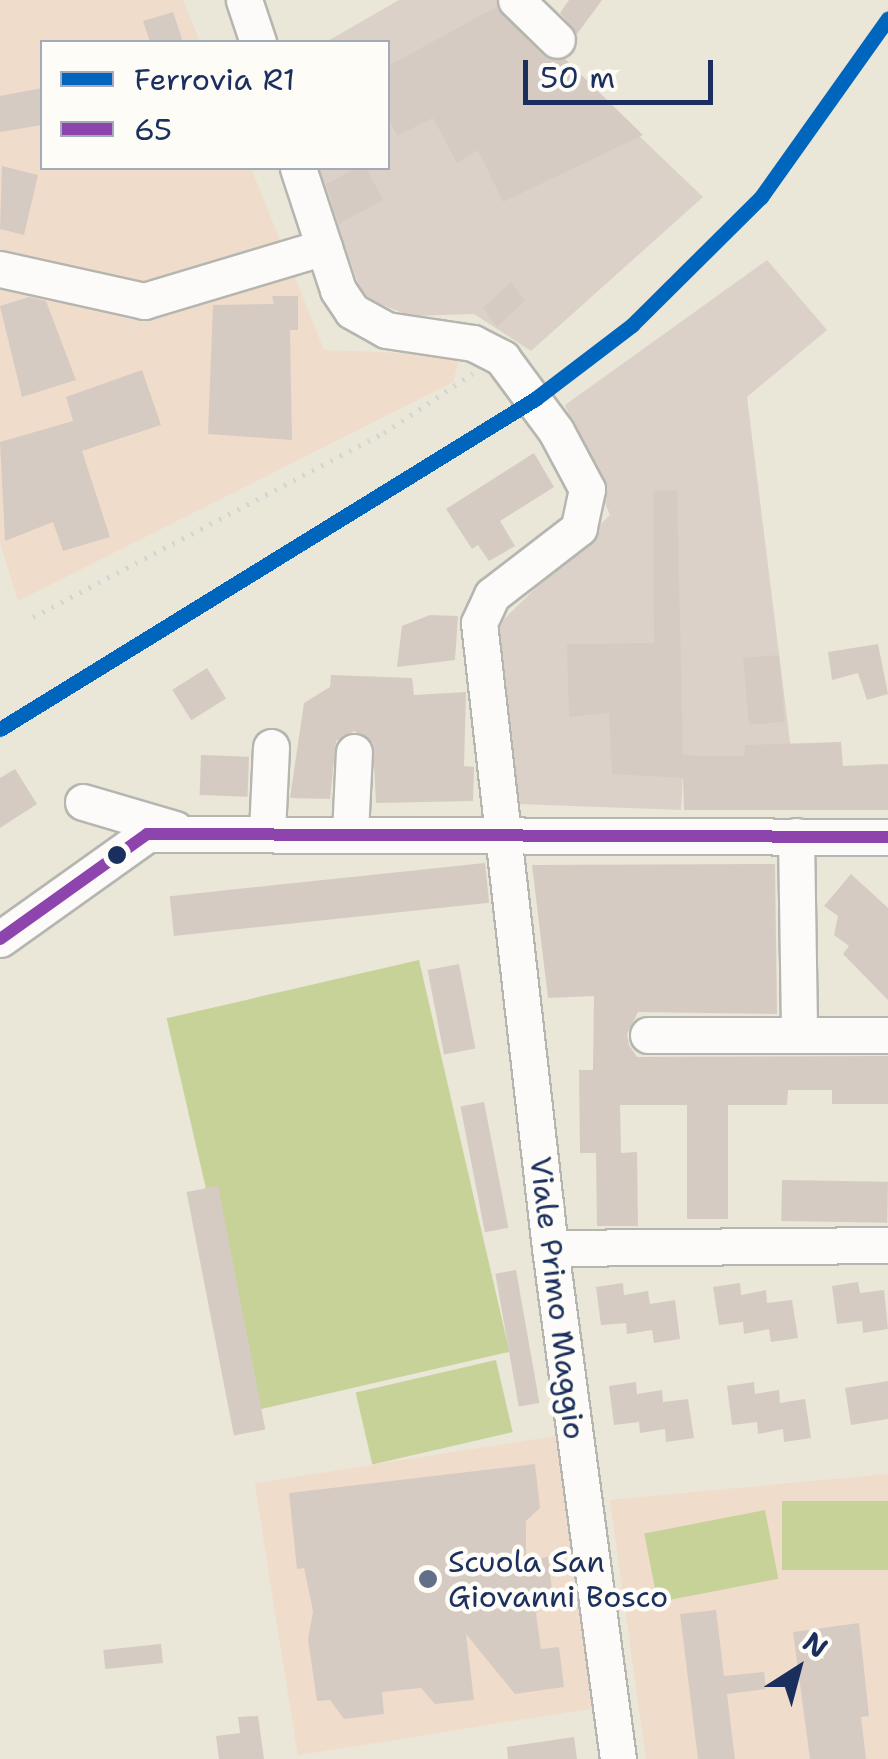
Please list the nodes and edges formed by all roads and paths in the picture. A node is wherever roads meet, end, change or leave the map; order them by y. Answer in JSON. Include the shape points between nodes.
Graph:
{"nodes":[{"id":1,"x":244,"y":0,"type":"edge"},
{"id":2,"x":516,"y":0,"type":"edge"},
{"id":3,"x":257,"y":40,"type":"edge"},
{"id":4,"x":557,"y":40,"type":"dead end"},
{"id":5,"x":299,"y":170,"type":"edge"},
{"id":6,"x":324,"y":247,"type":"junction"},
{"id":7,"x":0,"y":269,"type":"edge"},
{"id":8,"x":489,"y":350,"type":"junction"},
{"id":9,"x":32,"y":617,"type":"dead end"},
{"id":10,"x":271,"y":748,"type":"dead end"},
{"id":11,"x":354,"y":752,"type":"dead end"},
{"id":12,"x":83,"y":802,"type":"dead end"},
{"id":13,"x":180,"y":831,"type":"junction"},
{"id":14,"x":268,"y":832,"type":"junction"},
{"id":15,"x":350,"y":833,"type":"junction"},
{"id":16,"x":506,"y":836,"type":"junction"},
{"id":17,"x":796,"y":836,"type":"junction"},
{"id":18,"x":888,"y":837,"type":"edge"},
{"id":19,"x":0,"y":939,"type":"edge"},
{"id":20,"x":799,"y":1032,"type":"junction"},
{"id":21,"x":648,"y":1035,"type":"dead end"},
{"id":22,"x":888,"y":1035,"type":"edge"},
{"id":23,"x":888,"y":1245,"type":"edge"},
{"id":24,"x":550,"y":1248,"type":"junction"},
{"id":25,"x":618,"y":1759,"type":"edge"}],
"edges":[{"from":1,"to":3,"type":"street"},
{"from":2,"to":4,"type":"street"},
{"from":5,"to":6,"type":"street"},
{"from":6,"to":7,"type":"street","via":[[144,301]]},
{"from":6,"to":8,"type":"street","via":[[344,300],[362,320]]},
{"from":8,"to":9,"type":"path","via":[[466,381],[384,433]]},
{"from":8,"to":16,"type":"street","name":"Viale Primo Maggio","via":[[519,376],[575,462],[588,495],[575,532],[492,595],[480,615]]},
{"from":10,"to":14,"type":"street"},
{"from":11,"to":15,"type":"street"},
{"from":12,"to":13,"type":"street"},
{"from":13,"to":14,"type":"street"},
{"from":13,"to":19,"type":"street","via":[[125,844]]},
{"from":14,"to":15,"type":"street"},
{"from":15,"to":16,"type":"street"},
{"from":16,"to":17,"type":"street"},
{"from":16,"to":24,"type":"street","name":"Viale Primo Maggio"},
{"from":17,"to":18,"type":"street"},
{"from":17,"to":20,"type":"street"},
{"from":20,"to":21,"type":"street"},
{"from":20,"to":22,"type":"street"},
{"from":23,"to":24,"type":"street"},
{"from":24,"to":25,"type":"street","name":"Viale Primo Maggio"}]}
